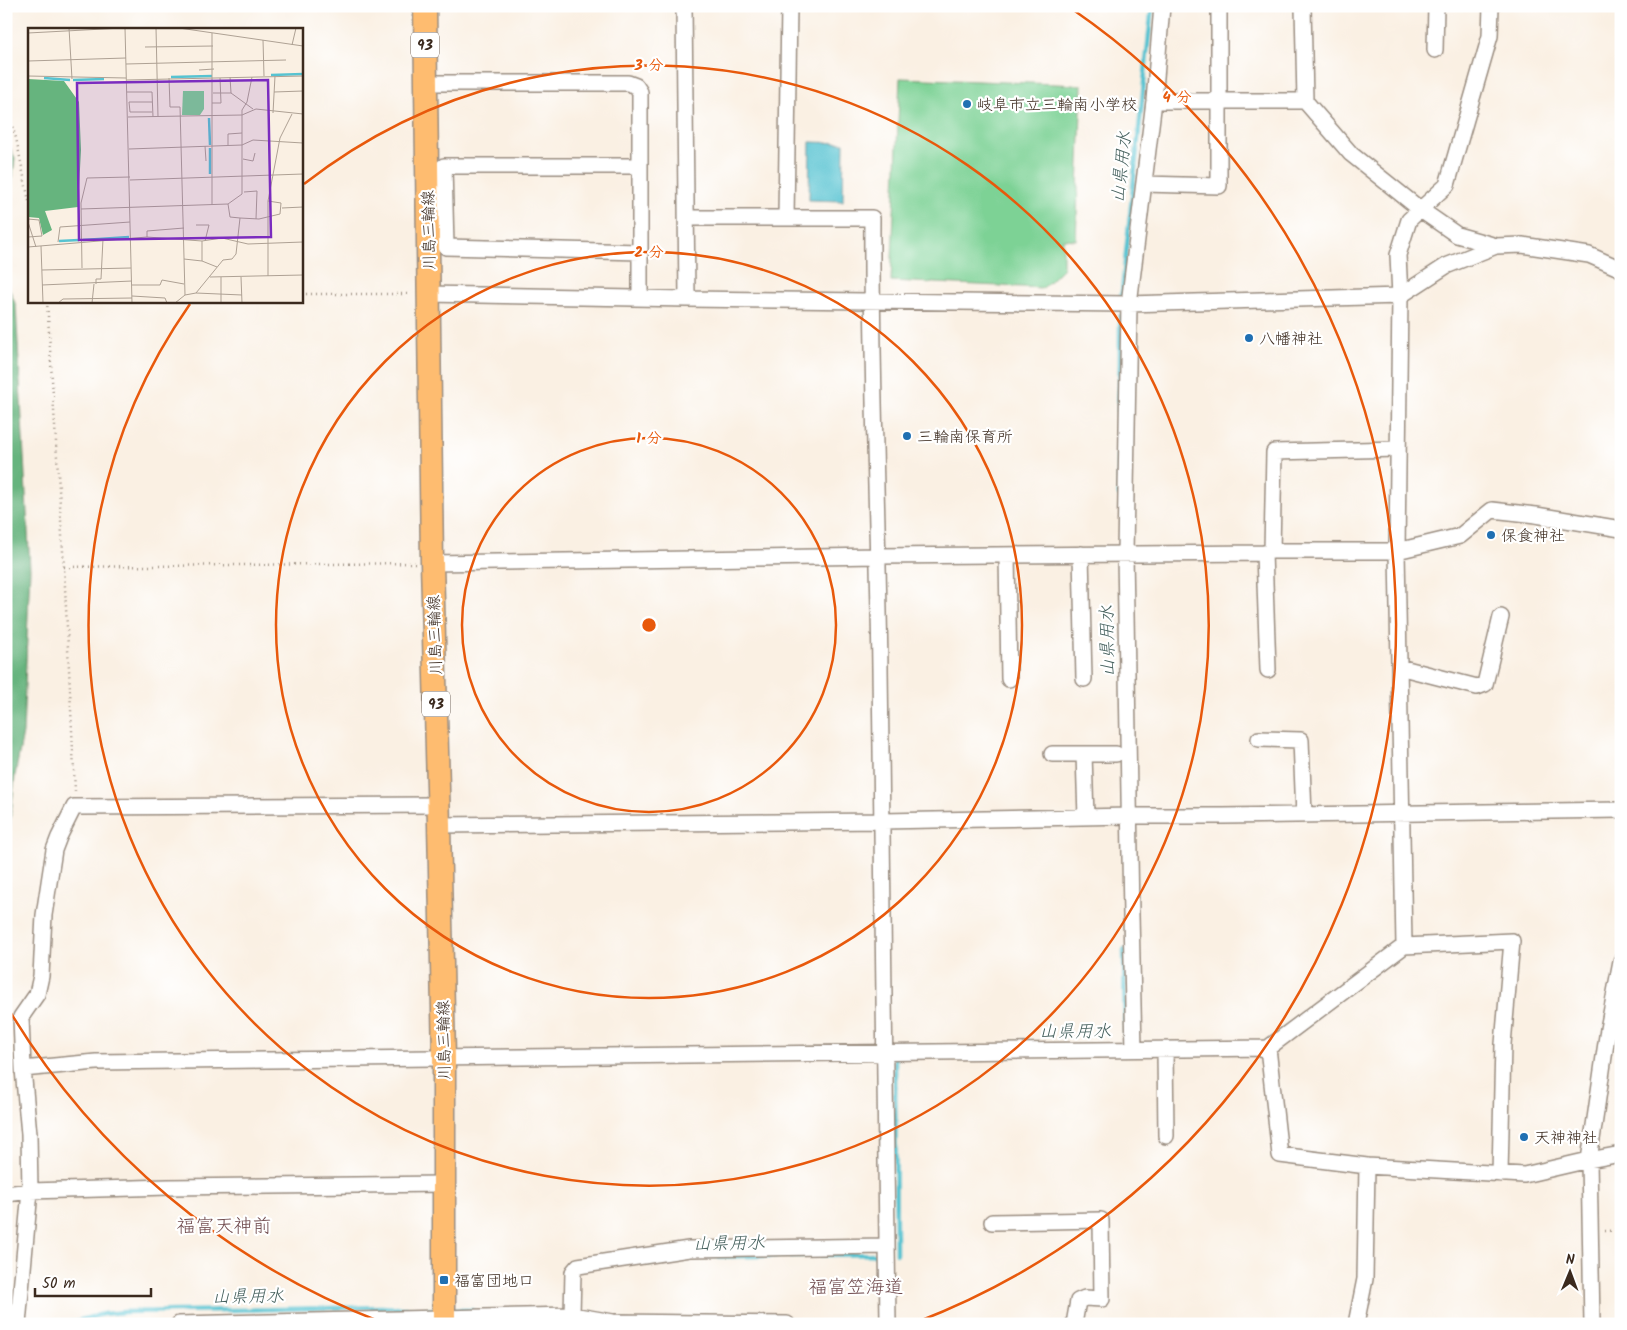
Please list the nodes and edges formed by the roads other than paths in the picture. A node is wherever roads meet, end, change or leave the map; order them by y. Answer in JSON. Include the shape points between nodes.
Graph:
{"nodes":[{"id":1,"x":424,"y":6,"type":"edge"},
{"id":2,"x":684,"y":6,"type":"edge"},
{"id":3,"x":789,"y":6,"type":"edge"},
{"id":4,"x":1162,"y":6,"type":"edge"},
{"id":5,"x":1219,"y":6,"type":"edge"},
{"id":6,"x":1303,"y":6,"type":"edge"},
{"id":7,"x":1436,"y":6,"type":"edge"},
{"id":8,"x":1492,"y":6,"type":"edge"},
{"id":9,"x":1435,"y":50,"type":"dead end"},
{"id":10,"x":426,"y":83,"type":"junction"},
{"id":11,"x":1154,"y":101,"type":"junction"},
{"id":12,"x":1305,"y":101,"type":"junction"},
{"id":13,"x":1219,"y":102,"type":"junction"},
{"id":14,"x":640,"y":166,"type":"junction"},
{"id":15,"x":1144,"y":184,"type":"junction"},
{"id":16,"x":1421,"y":210,"type":"junction"},
{"id":17,"x":686,"y":218,"type":"junction"},
{"id":18,"x":786,"y":218,"type":"junction"},
{"id":19,"x":1496,"y":246,"type":"junction"},
{"id":20,"x":640,"y":252,"type":"junction"},
{"id":21,"x":1621,"y":269,"type":"edge"},
{"id":22,"x":429,"y":294,"type":"junction"},
{"id":23,"x":1400,"y":296,"type":"junction"},
{"id":24,"x":640,"y":298,"type":"junction"},
{"id":25,"x":687,"y":299,"type":"junction"},
{"id":26,"x":872,"y":301,"type":"junction"},
{"id":27,"x":1129,"y":304,"type":"junction"},
{"id":28,"x":1398,"y":449,"type":"junction"},
{"id":29,"x":1621,"y":530,"type":"edge"},
{"id":30,"x":1397,"y":551,"type":"junction"},
{"id":31,"x":1268,"y":552,"type":"junction"},
{"id":32,"x":1081,"y":554,"type":"junction"},
{"id":33,"x":1125,"y":554,"type":"junction"},
{"id":34,"x":1006,"y":555,"type":"junction"},
{"id":35,"x":878,"y":556,"type":"junction"},
{"id":36,"x":432,"y":563,"type":"junction"},
{"id":37,"x":1501,"y":616,"type":"dead end"},
{"id":38,"x":1399,"y":667,"type":"junction"},
{"id":39,"x":1268,"y":670,"type":"dead end"},
{"id":40,"x":1010,"y":679,"type":"dead end"},
{"id":41,"x":1084,"y":680,"type":"dead end"},
{"id":42,"x":1259,"y":739,"type":"dead end"},
{"id":43,"x":1052,"y":754,"type":"dead end"},
{"id":44,"x":1084,"y":754,"type":"junction"},
{"id":45,"x":1116,"y":754,"type":"dead end"},
{"id":46,"x":1621,"y":810,"type":"edge"},
{"id":47,"x":1402,"y":814,"type":"junction"},
{"id":48,"x":439,"y":815,"type":"junction"},
{"id":49,"x":1304,"y":815,"type":"junction"},
{"id":50,"x":1129,"y":816,"type":"junction"},
{"id":51,"x":1086,"y":817,"type":"junction"},
{"id":52,"x":883,"y":821,"type":"junction"},
{"id":53,"x":1404,"y":946,"type":"junction"},
{"id":54,"x":1621,"y":961,"type":"edge"},
{"id":55,"x":1615,"y":1030,"type":"edge"},
{"id":56,"x":1268,"y":1048,"type":"junction"},
{"id":57,"x":1134,"y":1050,"type":"junction"},
{"id":58,"x":1165,"y":1050,"type":"junction"},
{"id":59,"x":885,"y":1053,"type":"junction"},
{"id":60,"x":444,"y":1057,"type":"junction"},
{"id":61,"x":23,"y":1069,"type":"junction"},
{"id":62,"x":1166,"y":1136,"type":"dead end"},
{"id":63,"x":1621,"y":1154,"type":"edge"},
{"id":64,"x":1590,"y":1160,"type":"junction"},
{"id":65,"x":1367,"y":1166,"type":"junction"},
{"id":66,"x":1500,"y":1174,"type":"junction"},
{"id":67,"x":444,"y":1184,"type":"junction"},
{"id":68,"x":30,"y":1191,"type":"junction"},
{"id":69,"x":6,"y":1194,"type":"edge"},
{"id":70,"x":992,"y":1222,"type":"dead end"},
{"id":71,"x":887,"y":1246,"type":"junction"},
{"id":72,"x":572,"y":1315,"type":"junction"},
{"id":73,"x":444,"y":1321,"type":"edge"},
{"id":74,"x":18,"y":1324,"type":"edge"},
{"id":75,"x":179,"y":1324,"type":"edge"},
{"id":76,"x":202,"y":1324,"type":"edge"},
{"id":77,"x":787,"y":1324,"type":"edge"},
{"id":78,"x":888,"y":1324,"type":"edge"},
{"id":79,"x":1074,"y":1324,"type":"edge"},
{"id":80,"x":1356,"y":1324,"type":"edge"},
{"id":81,"x":1592,"y":1324,"type":"edge"}],
"edges":[{"from":1,"to":10,"type":"main road","name":"川島三輪線","number":"93"},
{"from":2,"to":17,"type":"street"},
{"from":3,"to":18,"type":"street"},
{"from":4,"to":11,"type":"street"},
{"from":5,"to":13,"type":"street"},
{"from":6,"to":12,"type":"street"},
{"from":7,"to":9,"type":"street"},
{"from":8,"to":16,"type":"street","via":[[1490,36],[1447,186]]},
{"from":10,"to":14,"type":"street","via":[[628,83],[636,86],[640,92]]},
{"from":10,"to":22,"type":"main road","name":"川島三輪線","number":"93"},
{"from":11,"to":13,"type":"street"},
{"from":11,"to":15,"type":"street"},
{"from":12,"to":13,"type":"street"},
{"from":12,"to":16,"type":"street","via":[[1350,154]]},
{"from":13,"to":15,"type":"street","via":[[1219,186]]},
{"from":14,"to":20,"type":"street"},
{"from":14,"to":20,"type":"street","via":[[444,166],[446,247]]},
{"from":15,"to":27,"type":"street"},
{"from":16,"to":19,"type":"street","via":[[1457,235]]},
{"from":16,"to":23,"type":"street","via":[[1409,220],[1398,255]]},
{"from":17,"to":18,"type":"street"},
{"from":17,"to":25,"type":"street"},
{"from":18,"to":26,"type":"street","via":[[872,218]]},
{"from":19,"to":21,"type":"street","via":[[1522,245],[1589,254]]},
{"from":19,"to":23,"type":"street","via":[[1446,266]]},
{"from":20,"to":24,"type":"street"},
{"from":22,"to":24,"type":"street"},
{"from":22,"to":36,"type":"main road","name":"川島三輪線","number":"93"},
{"from":23,"to":27,"type":"street"},
{"from":23,"to":28,"type":"street"},
{"from":24,"to":25,"type":"street"},
{"from":25,"to":26,"type":"street"},
{"from":26,"to":27,"type":"street"},
{"from":26,"to":35,"type":"street"},
{"from":27,"to":33,"type":"street"},
{"from":28,"to":30,"type":"street"},
{"from":28,"to":31,"type":"street","via":[[1274,452]]},
{"from":29,"to":30,"type":"street","via":[[1492,510],[1460,536]]},
{"from":30,"to":31,"type":"street"},
{"from":30,"to":38,"type":"street"},
{"from":31,"to":33,"type":"street"},
{"from":31,"to":39,"type":"street"},
{"from":32,"to":33,"type":"street"},
{"from":32,"to":34,"type":"street"},
{"from":32,"to":41,"type":"street"},
{"from":33,"to":50,"type":"street"},
{"from":34,"to":35,"type":"street"},
{"from":34,"to":40,"type":"street"},
{"from":35,"to":36,"type":"street"},
{"from":35,"to":52,"type":"street"},
{"from":36,"to":48,"type":"main road","name":"川島三輪線","number":"93"},
{"from":37,"to":38,"type":"street","via":[[1486,684],[1477,687]]},
{"from":38,"to":47,"type":"street"},
{"from":42,"to":49,"type":"street","via":[[1301,740]]},
{"from":43,"to":44,"type":"street"},
{"from":44,"to":45,"type":"street"},
{"from":44,"to":51,"type":"street"},
{"from":46,"to":47,"type":"street"},
{"from":47,"to":49,"type":"street"},
{"from":47,"to":53,"type":"street"},
{"from":48,"to":52,"type":"street"},
{"from":48,"to":60,"type":"main road","name":"川島三輪線","number":"93"},
{"from":48,"to":61,"type":"street","via":[[74,807],[54,850],[44,915],[41,976],[37,994],[22,1018]]},
{"from":49,"to":50,"type":"street"},
{"from":50,"to":51,"type":"street"},
{"from":50,"to":57,"type":"street"},
{"from":51,"to":52,"type":"street"},
{"from":52,"to":59,"type":"street"},
{"from":53,"to":56,"type":"street"},
{"from":53,"to":66,"type":"street","via":[[1512,941],[1503,1044]]},
{"from":54,"to":55,"type":"street"},
{"from":55,"to":64,"type":"street"},
{"from":56,"to":58,"type":"street"},
{"from":56,"to":65,"type":"street","via":[[1280,1156]]},
{"from":57,"to":58,"type":"street"},
{"from":57,"to":59,"type":"street"},
{"from":58,"to":62,"type":"street"},
{"from":59,"to":60,"type":"street"},
{"from":59,"to":71,"type":"street"},
{"from":60,"to":61,"type":"street","via":[[96,1062]]},
{"from":60,"to":67,"type":"main road","name":"川島三輪線","number":"93"},
{"from":61,"to":68,"type":"street"},
{"from":63,"to":64,"type":"street"},
{"from":64,"to":66,"type":"street","via":[[1524,1175]]},
{"from":64,"to":81,"type":"street"},
{"from":65,"to":66,"type":"street"},
{"from":65,"to":80,"type":"street","via":[[1365,1279]]},
{"from":67,"to":68,"type":"street"},
{"from":67,"to":73,"type":"main road","name":"川島三輪線","number":"93"},
{"from":68,"to":69,"type":"street"},
{"from":68,"to":74,"type":"street"},
{"from":70,"to":79,"type":"street","via":[[1101,1220],[1102,1300],[1085,1298],[1078,1301]]},
{"from":71,"to":72,"type":"street","via":[[689,1249],[578,1266],[573,1272]]},
{"from":71,"to":78,"type":"street"},
{"from":72,"to":73,"type":"street"},
{"from":72,"to":77,"type":"street","via":[[613,1322]]},
{"from":73,"to":76,"type":"street"},
{"from":75,"to":76,"type":"street"}]}
